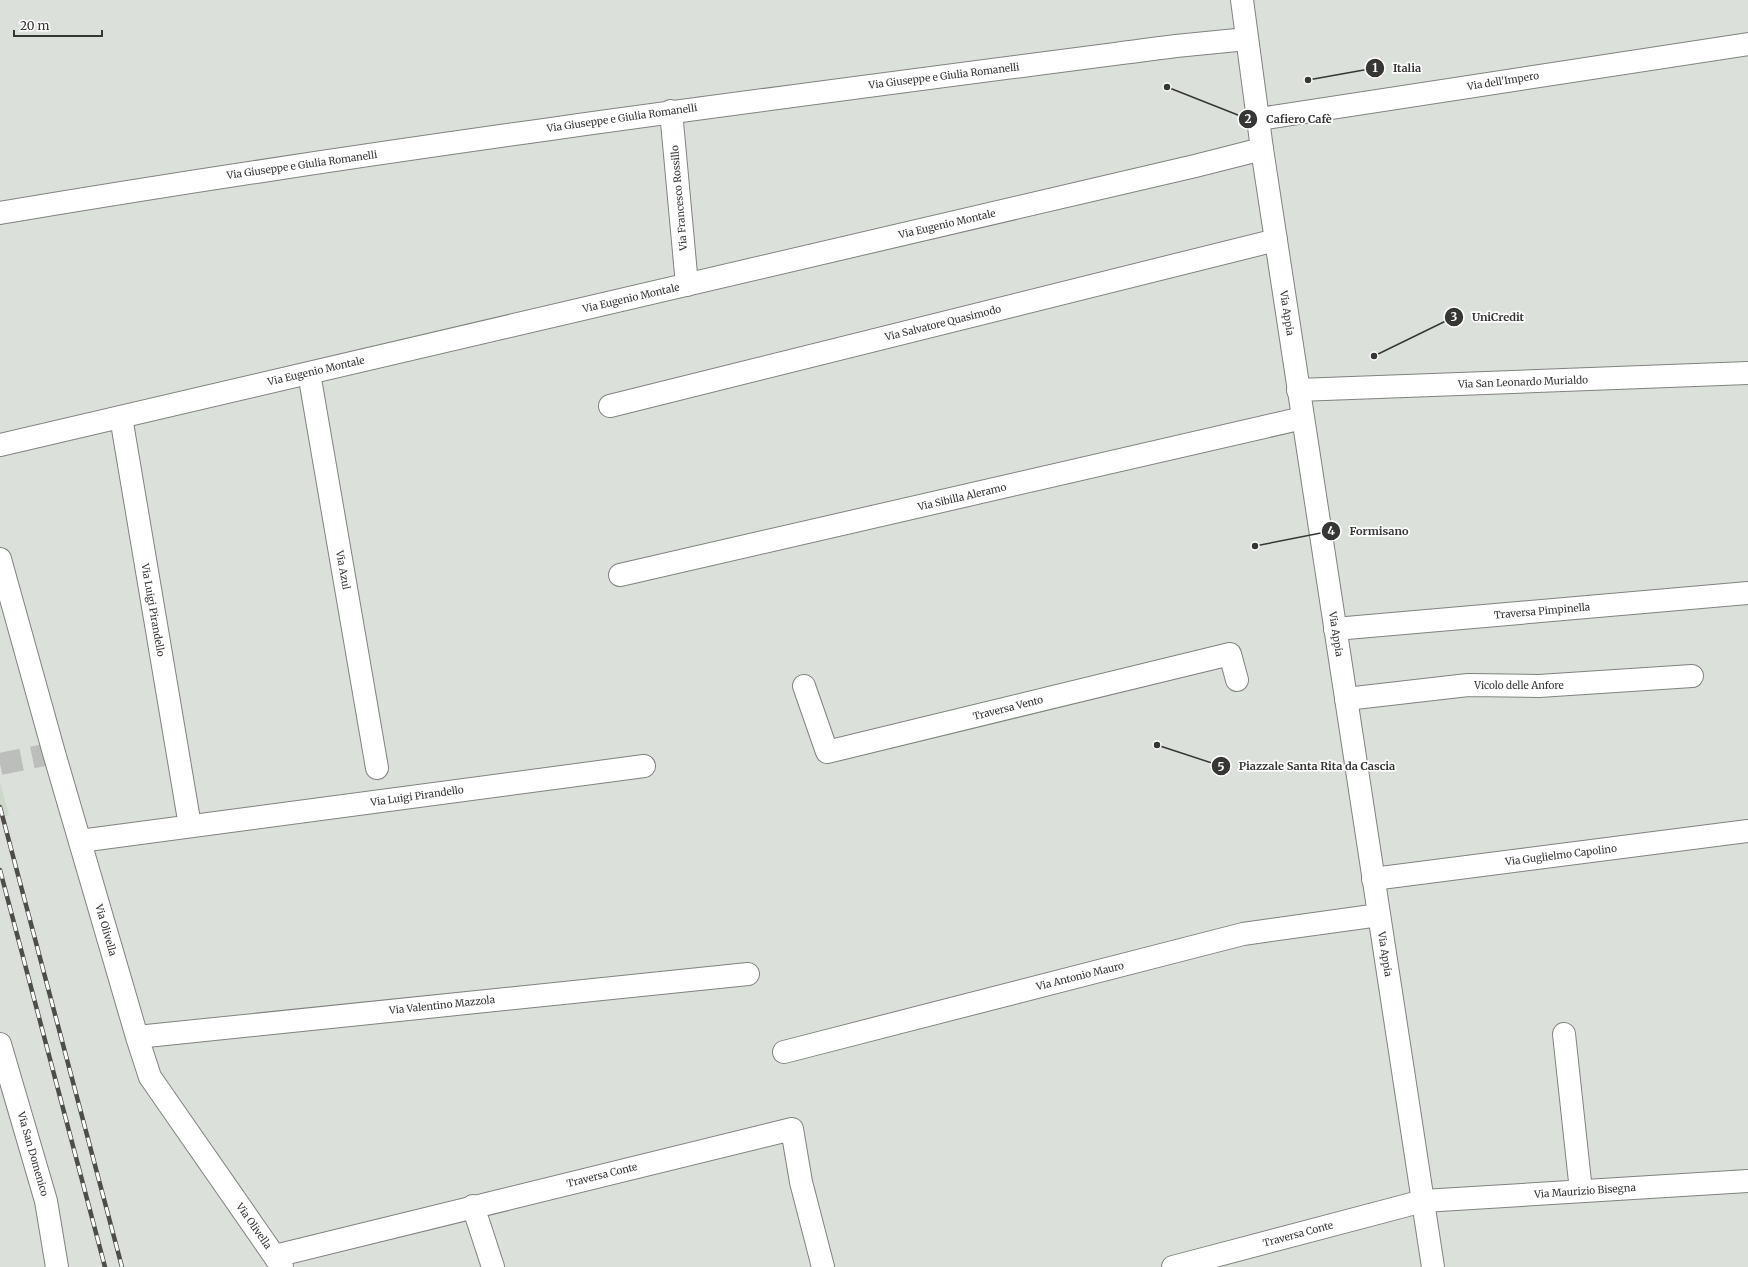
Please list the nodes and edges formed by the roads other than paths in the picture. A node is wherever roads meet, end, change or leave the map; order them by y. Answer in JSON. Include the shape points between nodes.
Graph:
{"nodes":[{"id":1,"x":1242,"y":0,"type":"edge"},
{"id":2,"x":1247,"y":39,"type":"junction"},
{"id":3,"x":1748,"y":44,"type":"edge"},
{"id":4,"x":671,"y":111,"type":"junction"},
{"id":5,"x":1259,"y":119,"type":"junction"},
{"id":6,"x":1262,"y":148,"type":"junction"},
{"id":7,"x":0,"y":213,"type":"edge"},
{"id":8,"x":1276,"y":240,"type":"junction"},
{"id":9,"x":687,"y":285,"type":"junction"},
{"id":10,"x":309,"y":373,"type":"junction"},
{"id":11,"x":1748,"y":373,"type":"edge"},
{"id":12,"x":1298,"y":390,"type":"junction"},
{"id":13,"x":610,"y":406,"type":"dead end"},
{"id":14,"x":121,"y":417,"type":"junction"},
{"id":15,"x":1303,"y":418,"type":"junction"},
{"id":16,"x":0,"y":445,"type":"edge"},
{"id":17,"x":0,"y":559,"type":"edge"},
{"id":18,"x":620,"y":575,"type":"dead end"},
{"id":19,"x":1748,"y":593,"type":"edge"},
{"id":20,"x":1335,"y":629,"type":"junction"},
{"id":21,"x":1692,"y":676,"type":"dead end"},
{"id":22,"x":1237,"y":680,"type":"dead end"},
{"id":23,"x":804,"y":686,"type":"dead end"},
{"id":24,"x":1346,"y":700,"type":"junction"},
{"id":25,"x":644,"y":766,"type":"dead end"},
{"id":26,"x":377,"y":768,"type":"dead end"},
{"id":27,"x":190,"y":826,"type":"junction"},
{"id":28,"x":1748,"y":830,"type":"edge"},
{"id":29,"x":80,"y":842,"type":"junction"},
{"id":30,"x":1374,"y":879,"type":"junction"},
{"id":31,"x":1379,"y":915,"type":"junction"},
{"id":32,"x":748,"y":974,"type":"dead end"},
{"id":33,"x":1564,"y":1034,"type":"dead end"},
{"id":34,"x":137,"y":1037,"type":"junction"},
{"id":35,"x":0,"y":1044,"type":"edge"},
{"id":36,"x":784,"y":1052,"type":"dead end"},
{"id":37,"x":1748,"y":1181,"type":"edge"},
{"id":38,"x":1581,"y":1191,"type":"junction"},
{"id":39,"x":1423,"y":1201,"type":"junction"},
{"id":40,"x":473,"y":1206,"type":"junction"},
{"id":41,"x":279,"y":1262,"type":"edge"},
{"id":42,"x":57,"y":1267,"type":"edge"},
{"id":43,"x":493,"y":1267,"type":"edge"},
{"id":44,"x":823,"y":1267,"type":"edge"},
{"id":45,"x":1173,"y":1267,"type":"edge"},
{"id":46,"x":1433,"y":1267,"type":"edge"}],
"edges":[{"from":1,"to":2,"type":"street","name":"Via Appia"},
{"from":2,"to":4,"type":"street","name":"Via Giuseppe e Giulia Romanelli"},
{"from":2,"to":5,"type":"street","name":"Via Appia"},
{"from":3,"to":5,"type":"street","name":"Via dell'Impero"},
{"from":4,"to":7,"type":"street","name":"Via Giuseppe e Giulia Romanelli","via":[[166,185]]},
{"from":4,"to":9,"type":"street","name":"Via Francesco Rossillo"},
{"from":5,"to":6,"type":"street","name":"Via Appia"},
{"from":6,"to":8,"type":"street","name":"Via Appia"},
{"from":6,"to":9,"type":"street","name":"Via Eugenio Montale"},
{"from":8,"to":12,"type":"street","name":"Via Appia"},
{"from":8,"to":13,"type":"street","name":"Via Salvatore Quasimodo"},
{"from":9,"to":10,"type":"street","name":"Via Eugenio Montale"},
{"from":10,"to":14,"type":"street","name":"Via Eugenio Montale"},
{"from":10,"to":26,"type":"street","name":"Via Azul"},
{"from":11,"to":12,"type":"street","name":"Via San Leonardo Murialdo"},
{"from":12,"to":15,"type":"street","name":"Via Appia"},
{"from":14,"to":16,"type":"street","name":"Via Eugenio Montale"},
{"from":14,"to":27,"type":"street","name":"Via Luigi Pirandello"},
{"from":15,"to":18,"type":"street","name":"Via Sibilla Aleramo"},
{"from":15,"to":20,"type":"street","name":"Via Appia"},
{"from":17,"to":29,"type":"street","name":"Via Olivella"},
{"from":19,"to":20,"type":"street","name":"Traversa Pimpinella"},
{"from":20,"to":24,"type":"street","name":"Via Appia"},
{"from":21,"to":24,"type":"street","name":"Vicolo delle Anfore","via":[[1539,686],[1468,685]]},
{"from":22,"to":23,"type":"street","name":"Traversa Vento","via":[[1230,654],[827,752]]},
{"from":24,"to":30,"type":"street","name":"Via Appia"},
{"from":25,"to":27,"type":"street","name":"Via Luigi Pirandello"},
{"from":27,"to":29,"type":"street","name":"Via Luigi Pirandello"},
{"from":28,"to":30,"type":"street","name":"Via Guglielmo Capolino"},
{"from":29,"to":34,"type":"street","name":"Via Olivella"},
{"from":30,"to":31,"type":"street","name":"Via Appia"},
{"from":31,"to":36,"type":"street","name":"Via Antonio Mauro","via":[[1243,934]]},
{"from":31,"to":39,"type":"street","name":"Via Appia"},
{"from":32,"to":34,"type":"street","name":"Via Valentino Mazzola"},
{"from":33,"to":38,"type":"street"},
{"from":34,"to":41,"type":"street","name":"Via Olivella","via":[[150,1077]]},
{"from":35,"to":42,"type":"street","name":"Via San Domenico","via":[[46,1201]]},
{"from":37,"to":38,"type":"street","name":"Via Maurizio Bisegna"},
{"from":38,"to":39,"type":"street","name":"Via Maurizio Bisegna"},
{"from":39,"to":45,"type":"street","name":"Traversa Conte"},
{"from":39,"to":46,"type":"street","name":"Via Appia"},
{"from":40,"to":41,"type":"street","name":"Traversa Conte"},
{"from":40,"to":43,"type":"street"},
{"from":40,"to":44,"type":"street","name":"Traversa Conte","via":[[792,1129]]}]}
